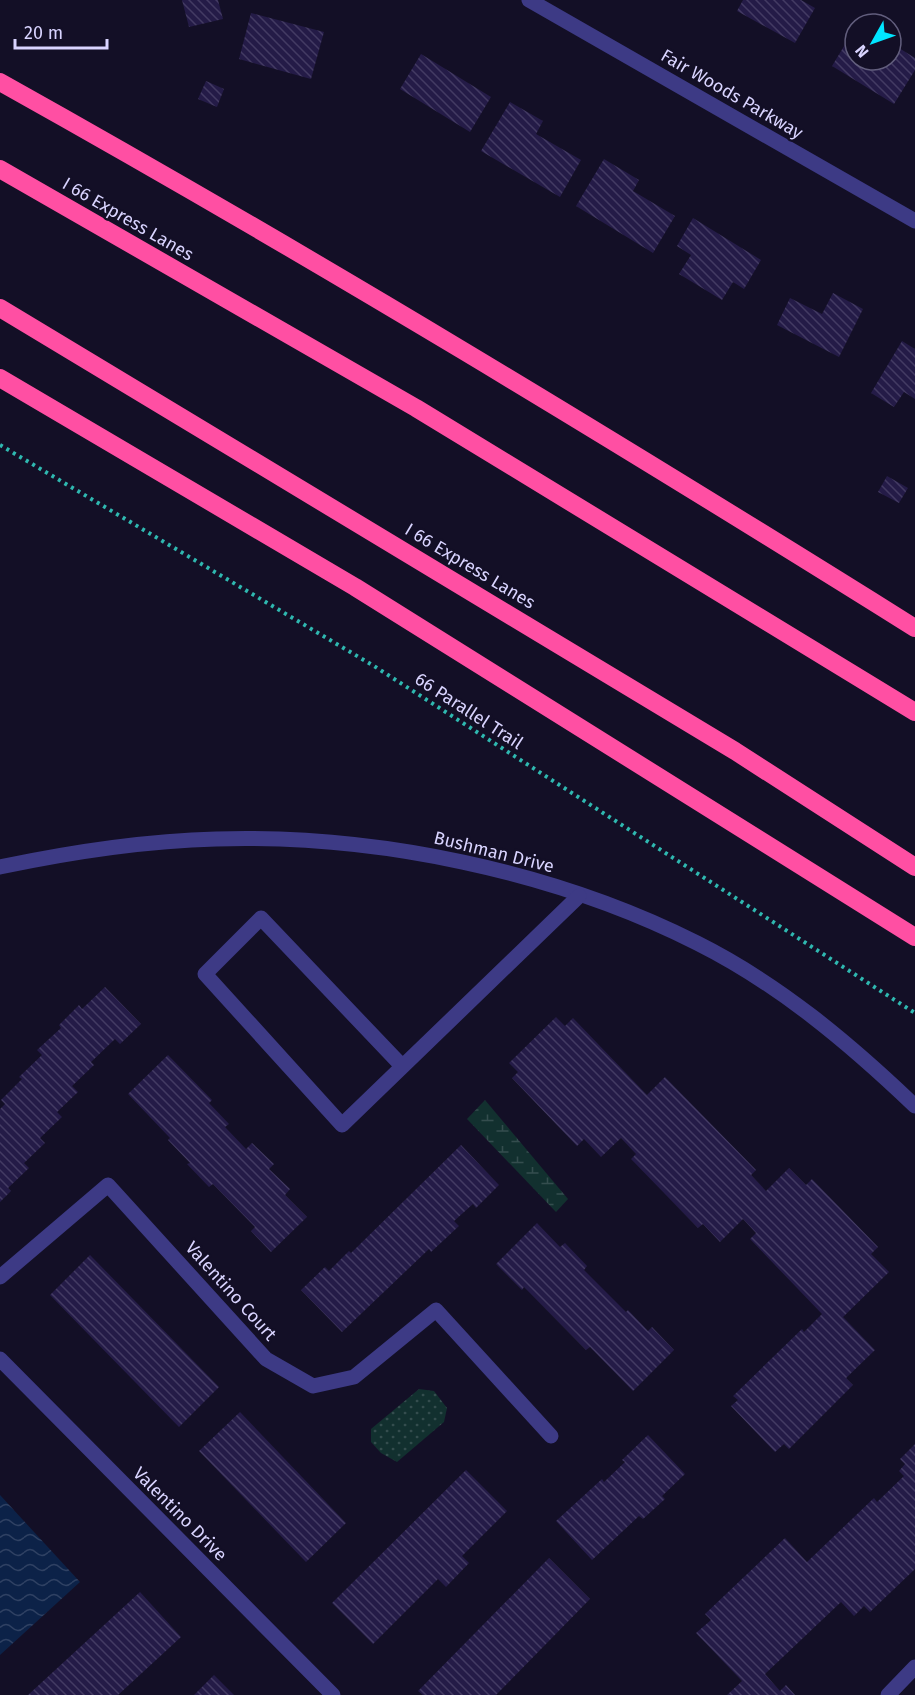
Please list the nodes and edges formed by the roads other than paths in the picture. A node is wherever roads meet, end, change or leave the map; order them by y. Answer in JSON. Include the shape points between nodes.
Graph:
{"nodes":[{"id":1,"x":529,"y":0,"type":"edge"},
{"id":2,"x":0,"y":82,"type":"edge"},
{"id":3,"x":0,"y":169,"type":"edge"},
{"id":4,"x":915,"y":221,"type":"edge"},
{"id":5,"x":0,"y":308,"type":"edge"},
{"id":6,"x":0,"y":378,"type":"edge"},
{"id":7,"x":915,"y":628,"type":"edge"},
{"id":8,"x":915,"y":712,"type":"edge"},
{"id":9,"x":0,"y":867,"type":"edge"},
{"id":10,"x":915,"y":867,"type":"edge"},
{"id":11,"x":579,"y":896,"type":"junction"},
{"id":12,"x":915,"y":937,"type":"edge"},
{"id":13,"x":402,"y":1066,"type":"junction"},
{"id":14,"x":915,"y":1106,"type":"edge"},
{"id":15,"x":0,"y":1277,"type":"edge"},
{"id":16,"x":0,"y":1359,"type":"edge"},
{"id":17,"x":551,"y":1436,"type":"dead end"},
{"id":18,"x":915,"y":1667,"type":"edge"},
{"id":19,"x":333,"y":1695,"type":"edge"},
{"id":20,"x":888,"y":1695,"type":"edge"}],
"edges":[{"from":1,"to":4,"type":"street","name":"Fair Woods Parkway"},
{"from":2,"to":7,"type":"highway","via":[[362,293]]},
{"from":3,"to":8,"type":"highway","name":"I 66 Express Lanes","via":[[416,408]]},
{"from":5,"to":10,"type":"highway","name":"I 66 Express Lanes","via":[[725,745]]},
{"from":6,"to":12,"type":"highway","via":[[355,587]]},
{"from":9,"to":11,"type":"street","name":"Bushman Drive","via":[[136,844],[218,839],[321,842],[424,855],[514,875]]},
{"from":11,"to":13,"type":"street"},
{"from":11,"to":14,"type":"street","name":"Bushman Drive","via":[[621,909],[698,943],[777,990],[842,1038]]},
{"from":13,"to":13,"type":"street","via":[[342,1125],[205,974],[261,918]]},
{"from":15,"to":17,"type":"street","name":"Valentino Court","via":[[108,1185],[266,1359],[313,1386],[354,1377],[436,1310]]},
{"from":16,"to":19,"type":"street","name":"Valentino Drive"},
{"from":18,"to":20,"type":"street"}]}
